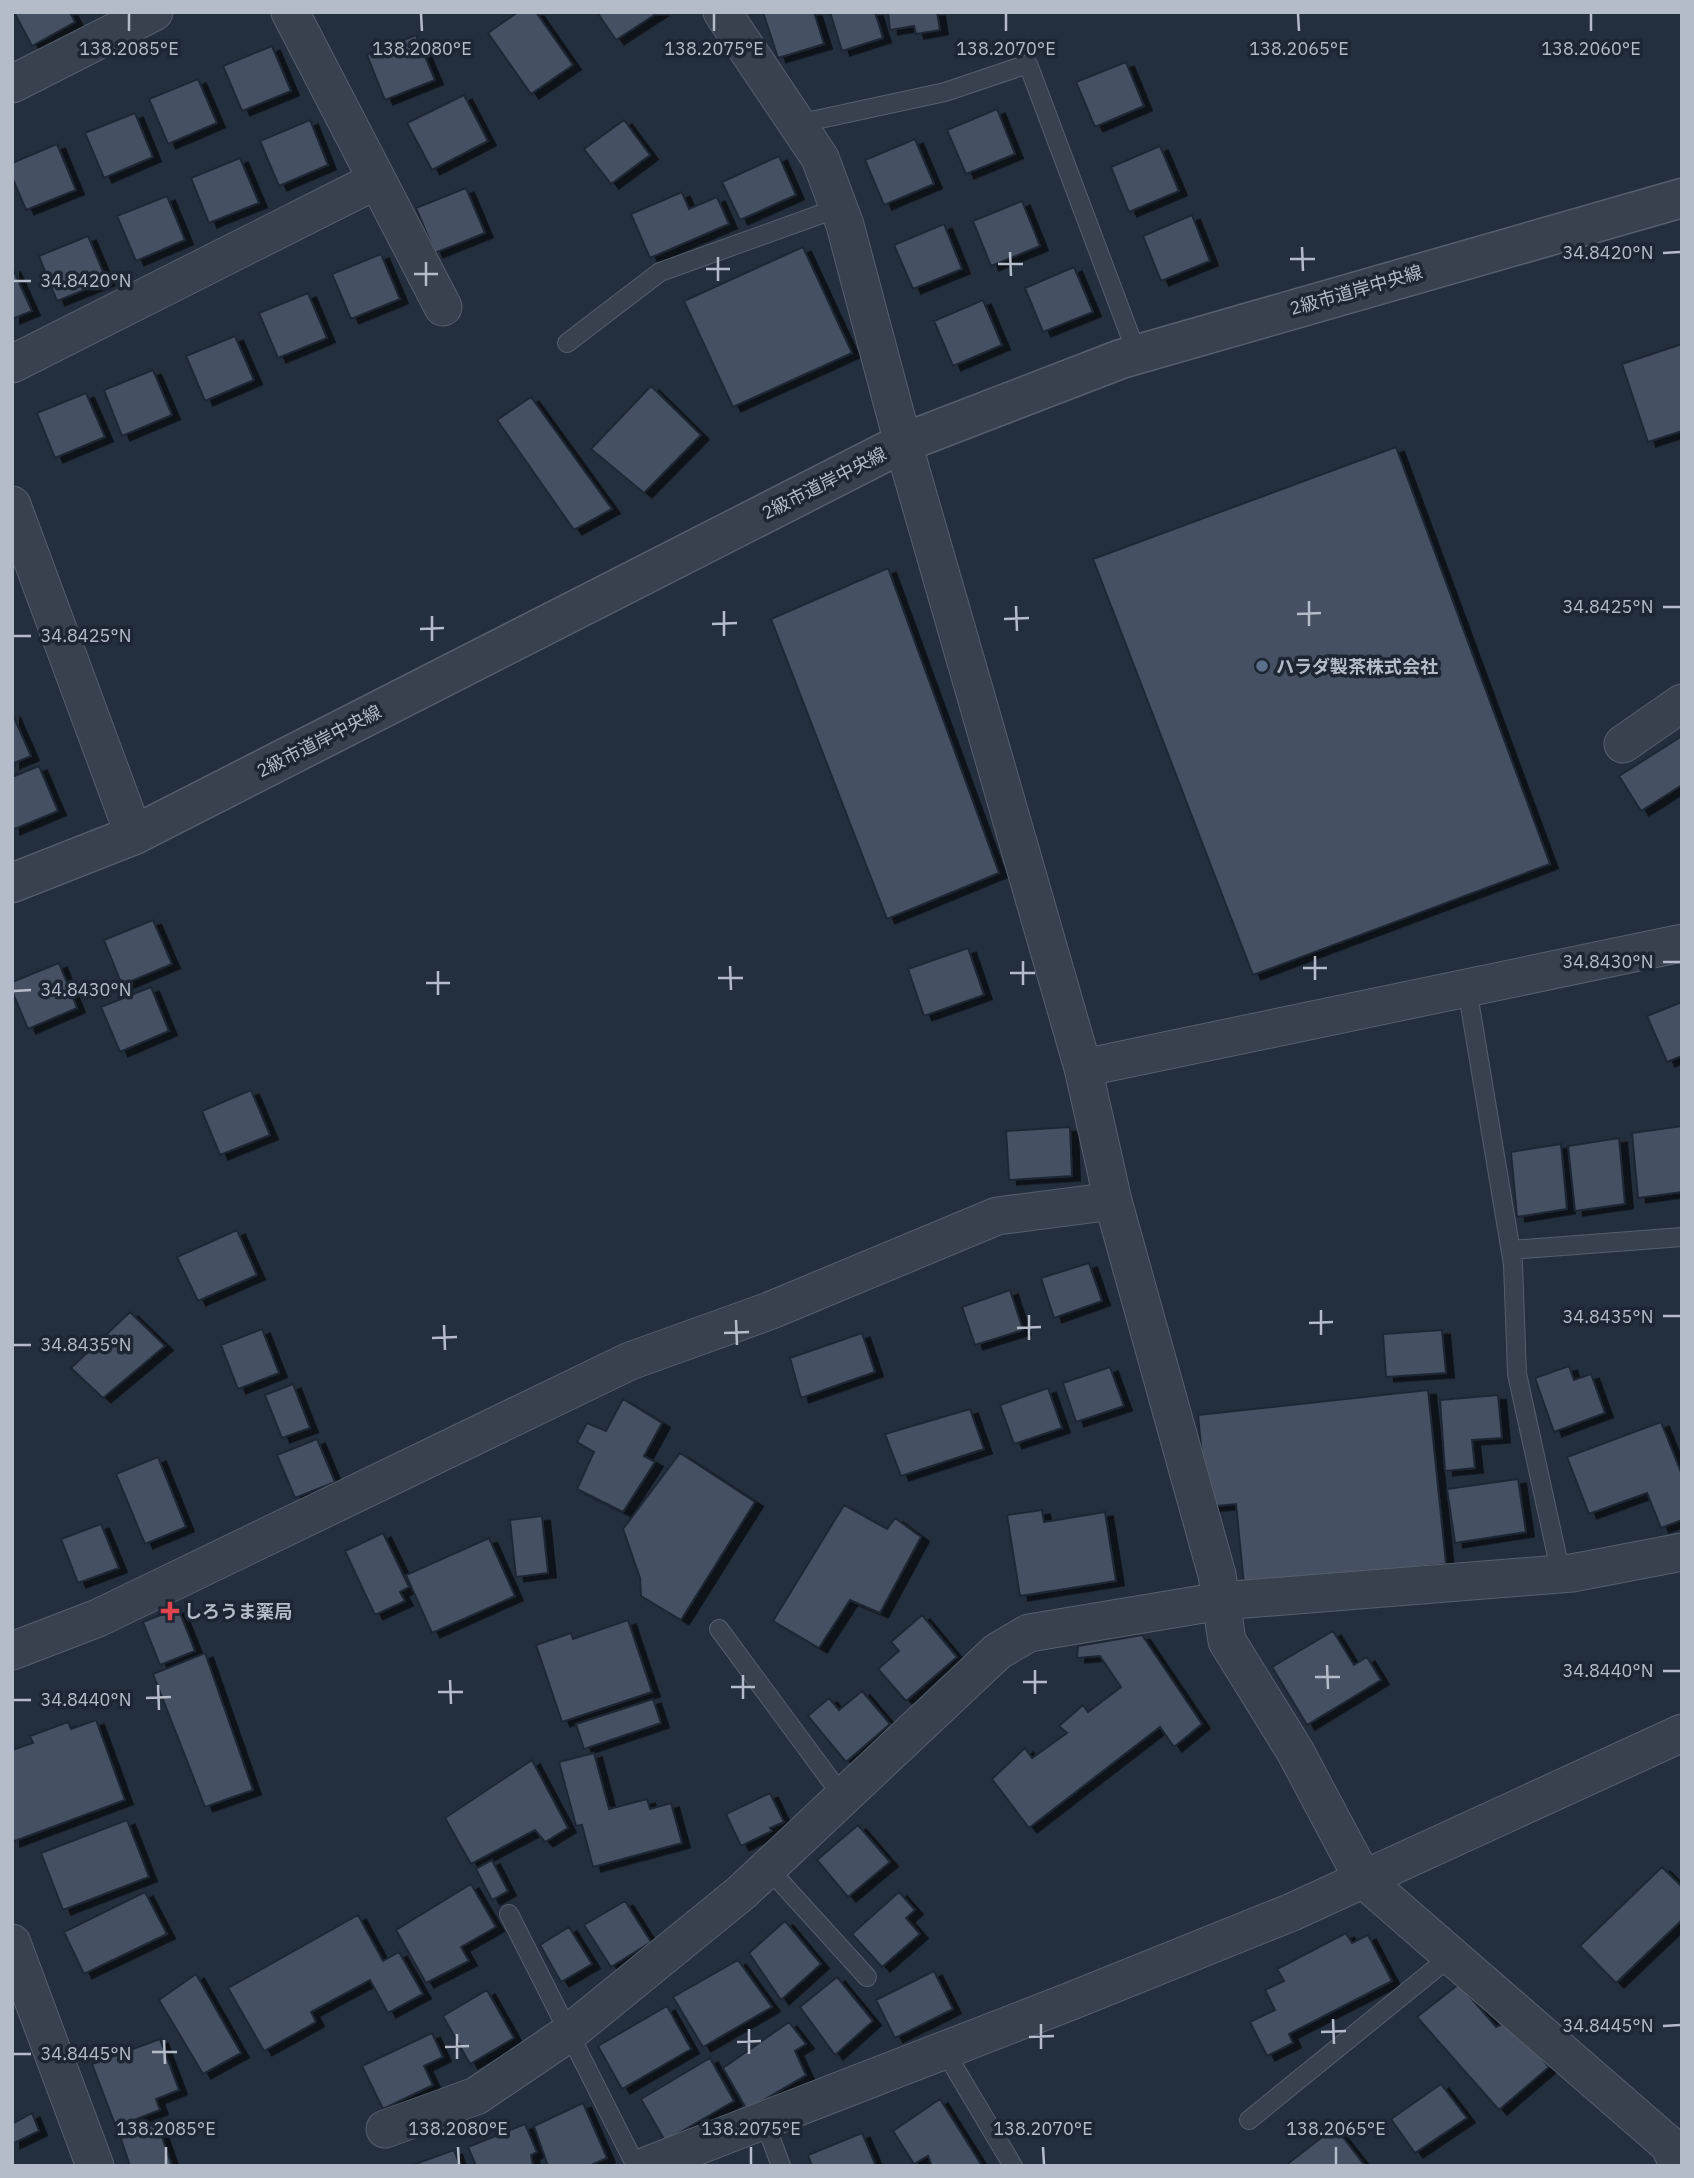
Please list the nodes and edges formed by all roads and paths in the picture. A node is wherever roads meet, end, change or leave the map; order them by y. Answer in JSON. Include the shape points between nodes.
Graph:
{"nodes":[{"id":1,"x":154,"y":12,"type":"edge"},
{"id":2,"x":290,"y":12,"type":"edge"},
{"id":3,"x":722,"y":12,"type":"edge"},
{"id":4,"x":12,"y":84,"type":"edge"},
{"id":5,"x":797,"y":124,"type":"junction"},
{"id":6,"x":377,"y":180,"type":"junction"},
{"id":7,"x":1682,"y":198,"type":"edge"},
{"id":8,"x":838,"y":208,"type":"junction"},
{"id":9,"x":443,"y":307,"type":"dead end"},
{"id":10,"x":567,"y":343,"type":"dead end"},
{"id":11,"x":1137,"y":354,"type":"junction"},
{"id":12,"x":12,"y":364,"type":"edge"},
{"id":13,"x":903,"y":443,"type":"junction"},
{"id":14,"x":12,"y":505,"type":"edge"},
{"id":15,"x":1682,"y":703,"type":"edge"},
{"id":16,"x":1623,"y":744,"type":"dead end"},
{"id":17,"x":134,"y":835,"type":"junction"},
{"id":18,"x":12,"y":883,"type":"edge"},
{"id":19,"x":1682,"y":943,"type":"edge"},
{"id":20,"x":1467,"y":988,"type":"junction"},
{"id":21,"x":1083,"y":1068,"type":"junction"},
{"id":22,"x":1113,"y":1201,"type":"junction"},
{"id":23,"x":1682,"y":1237,"type":"edge"},
{"id":24,"x":1511,"y":1250,"type":"junction"},
{"id":25,"x":1682,"y":1552,"type":"edge"},
{"id":26,"x":1561,"y":1574,"type":"junction"},
{"id":27,"x":1221,"y":1601,"type":"junction"},
{"id":28,"x":719,"y":1629,"type":"dead end"},
{"id":29,"x":12,"y":1651,"type":"edge"},
{"id":30,"x":1682,"y":1733,"type":"edge"},
{"id":31,"x":843,"y":1797,"type":"junction"},
{"id":32,"x":768,"y":1868,"type":"junction"},
{"id":33,"x":1363,"y":1879,"type":"junction"},
{"id":34,"x":509,"y":1914,"type":"dead end"},
{"id":35,"x":12,"y":1943,"type":"edge"},
{"id":36,"x":1451,"y":1956,"type":"junction"},
{"id":37,"x":867,"y":1977,"type":"dead end"},
{"id":38,"x":569,"y":2033,"type":"junction"},
{"id":39,"x":944,"y":2050,"type":"junction"},
{"id":40,"x":764,"y":2120,"type":"junction"},
{"id":41,"x":1249,"y":2120,"type":"dead end"},
{"id":42,"x":384,"y":2129,"type":"dead end"},
{"id":43,"x":95,"y":2166,"type":"edge"},
{"id":44,"x":636,"y":2166,"type":"edge"},
{"id":45,"x":646,"y":2166,"type":"edge"},
{"id":46,"x":781,"y":2166,"type":"edge"},
{"id":47,"x":1013,"y":2166,"type":"edge"},
{"id":48,"x":1679,"y":2166,"type":"edge"}],
"edges":[{"from":1,"to":4,"type":"street"},
{"from":2,"to":6,"type":"street"},
{"from":3,"to":5,"type":"street"},
{"from":5,"to":8,"type":"street","via":[[820,158]]},
{"from":5,"to":11,"type":"lane","via":[[945,92],[1028,64]]},
{"from":6,"to":9,"type":"street"},
{"from":6,"to":12,"type":"street"},
{"from":7,"to":11,"type":"street","name":"2級市道岸中央線"},
{"from":8,"to":10,"type":"lane","via":[[660,272]]},
{"from":8,"to":13,"type":"street"},
{"from":11,"to":13,"type":"street","name":"2級市道岸中央線"},
{"from":13,"to":17,"type":"street","name":"2級市道岸中央線"},
{"from":13,"to":21,"type":"street"},
{"from":14,"to":17,"type":"street"},
{"from":15,"to":16,"type":"street"},
{"from":17,"to":18,"type":"street","name":"2級市道岸中央線"},
{"from":19,"to":20,"type":"street"},
{"from":20,"to":21,"type":"street"},
{"from":20,"to":24,"type":"lane"},
{"from":21,"to":22,"type":"street"},
{"from":22,"to":27,"type":"street"},
{"from":22,"to":29,"type":"street","via":[[997,1216],[769,1311],[629,1361],[98,1618]]},
{"from":23,"to":24,"type":"lane"},
{"from":24,"to":26,"type":"lane","via":[[1517,1374]]},
{"from":25,"to":26,"type":"street"},
{"from":26,"to":27,"type":"street"},
{"from":27,"to":31,"type":"street","via":[[1029,1633],[998,1651]]},
{"from":27,"to":33,"type":"street","via":[[1227,1641],[1295,1751]]},
{"from":28,"to":31,"type":"lane"},
{"from":30,"to":33,"type":"street"},
{"from":31,"to":32,"type":"street"},
{"from":32,"to":37,"type":"lane"},
{"from":32,"to":38,"type":"street"},
{"from":33,"to":36,"type":"street"},
{"from":33,"to":39,"type":"street"},
{"from":34,"to":38,"type":"lane"},
{"from":35,"to":43,"type":"street"},
{"from":36,"to":41,"type":"lane"},
{"from":36,"to":48,"type":"street","via":[[1669,2145]]},
{"from":38,"to":42,"type":"street","via":[[476,2096]]},
{"from":38,"to":44,"type":"lane"},
{"from":39,"to":40,"type":"street"},
{"from":39,"to":47,"type":"lane"},
{"from":40,"to":45,"type":"street"},
{"from":40,"to":46,"type":"lane"}]}
